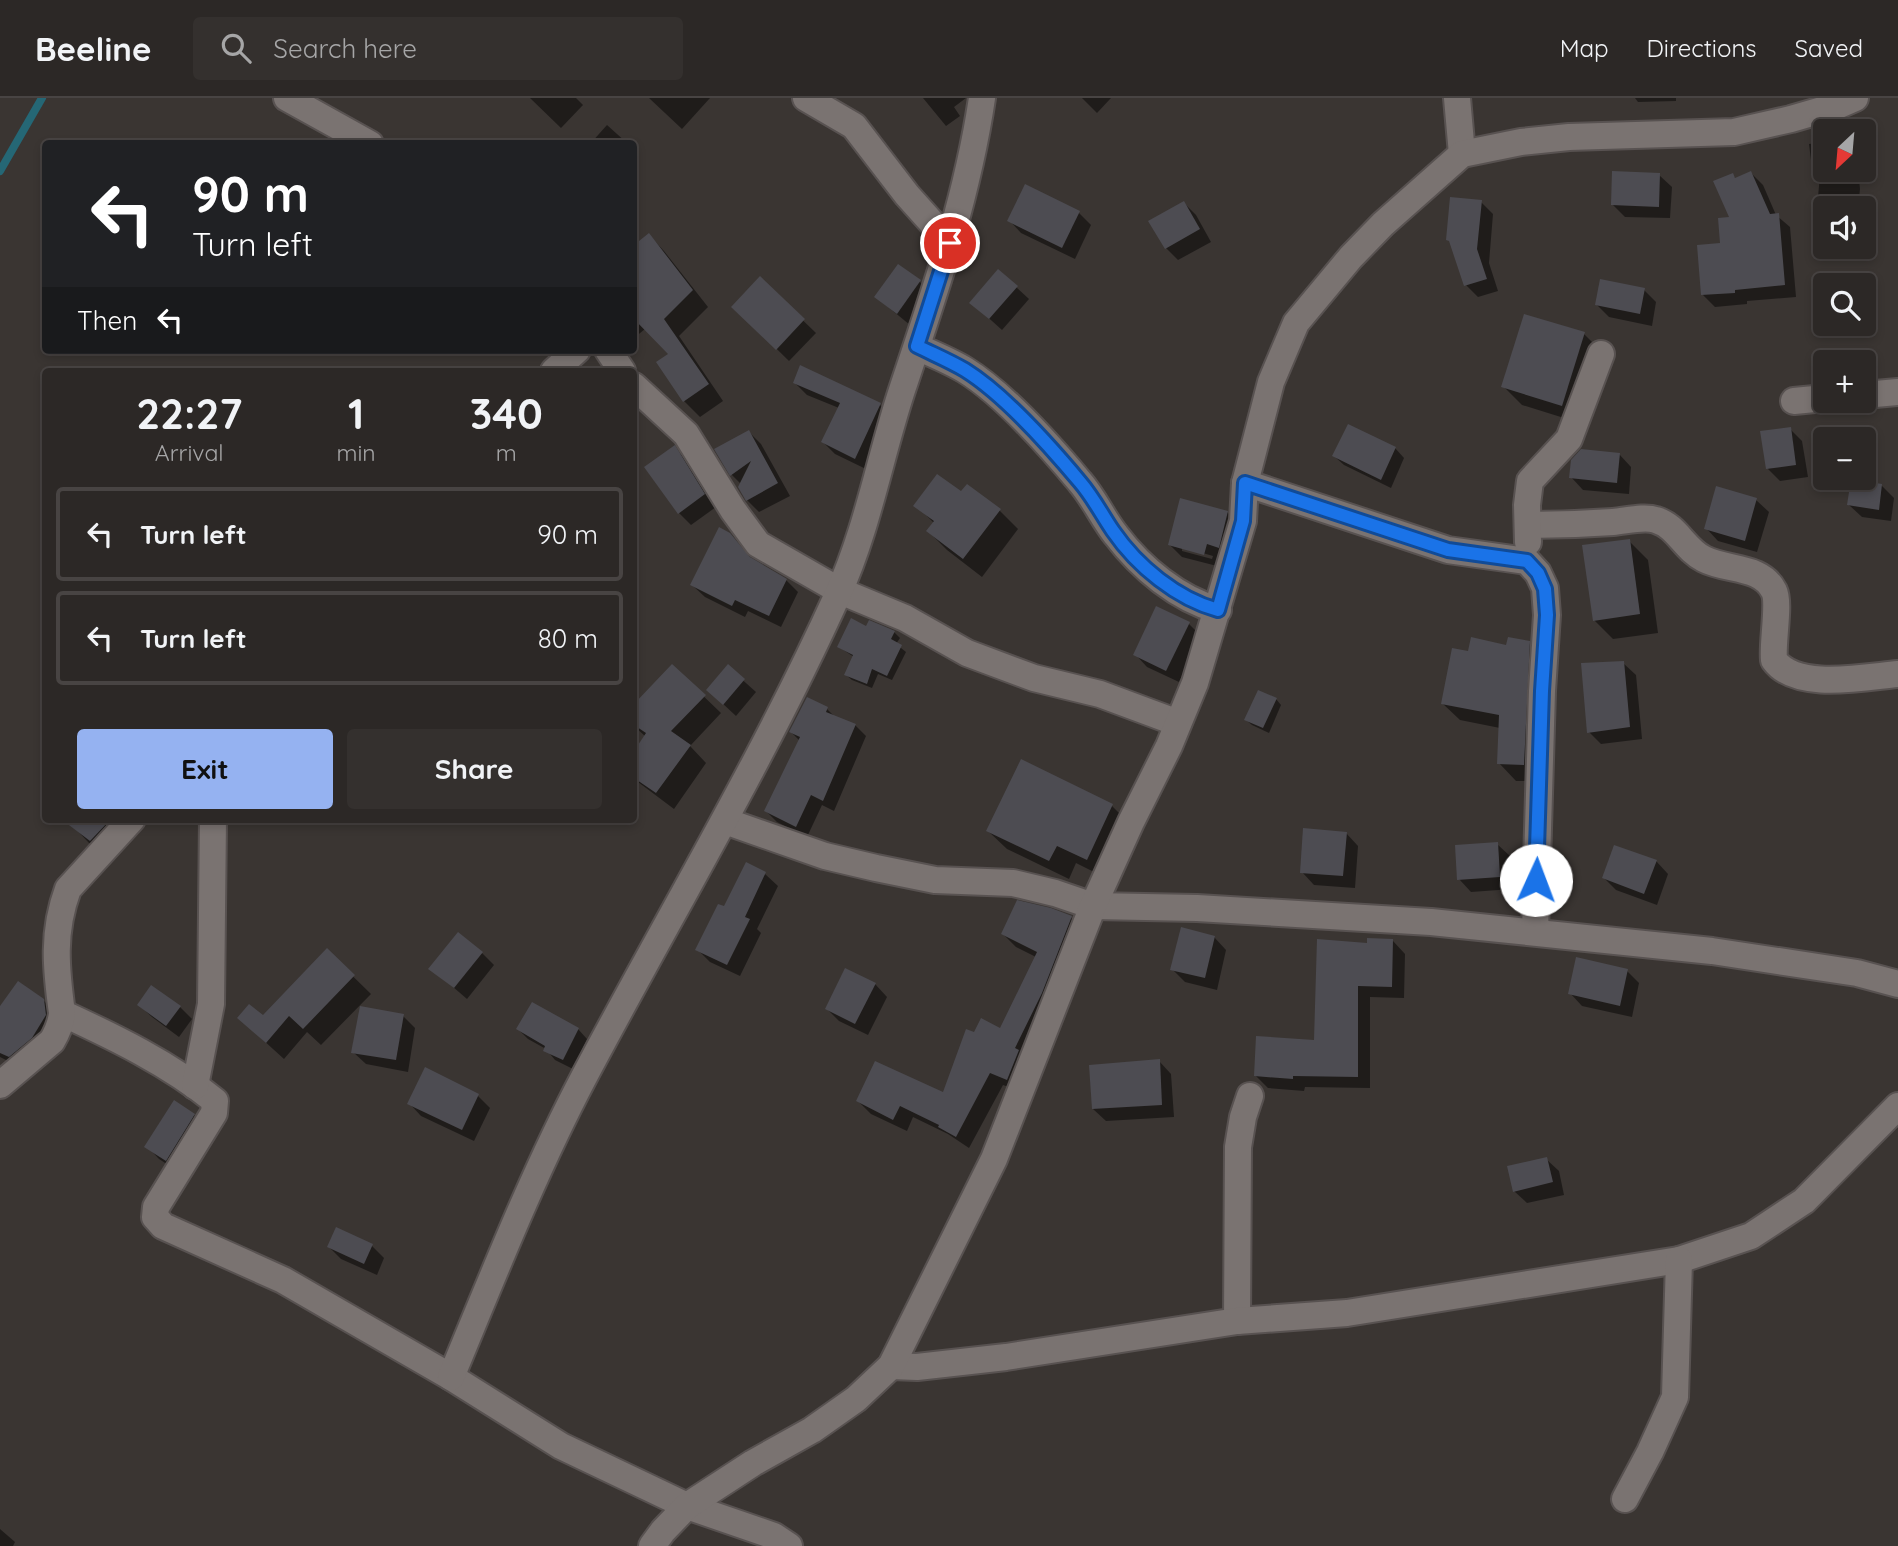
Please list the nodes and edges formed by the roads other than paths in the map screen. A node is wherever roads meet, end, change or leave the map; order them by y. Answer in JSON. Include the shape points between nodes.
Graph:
{"nodes":[{"id":1,"x":287,"y":98,"type":"edge"},
{"id":2,"x":806,"y":98,"type":"edge"},
{"id":3,"x":982,"y":98,"type":"edge"},
{"id":4,"x":1457,"y":98,"type":"edge"},
{"id":5,"x":1855,"y":98,"type":"edge"},
{"id":6,"x":363,"y":140,"type":"edge"},
{"id":7,"x":1462,"y":154,"type":"junction"},
{"id":8,"x":950,"y":243,"type":"junction"},
{"id":9,"x":917,"y":346,"type":"junction"},
{"id":10,"x":573,"y":354,"type":"edge"},
{"id":11,"x":1601,"y":354,"type":"dead end"},
{"id":12,"x":557,"y":368,"type":"edge"},
{"id":13,"x":637,"y":389,"type":"edge"},
{"id":14,"x":1898,"y":392,"type":"edge"},
{"id":15,"x":1876,"y":394,"type":"edge"},
{"id":16,"x":1813,"y":399,"type":"edge"},
{"id":17,"x":1794,"y":401,"type":"dead end"},
{"id":18,"x":1245,"y":483,"type":"junction"},
{"id":19,"x":1528,"y":525,"type":"junction"},
{"id":20,"x":1527,"y":561,"type":"junction"},
{"id":21,"x":840,"y":591,"type":"junction"},
{"id":22,"x":1218,"y":610,"type":"junction"},
{"id":23,"x":1898,"y":674,"type":"edge"},
{"id":24,"x":1178,"y":723,"type":"junction"},
{"id":25,"x":725,"y":821,"type":"junction"},
{"id":26,"x":128,"y":823,"type":"edge"},
{"id":27,"x":213,"y":823,"type":"edge"},
{"id":28,"x":1093,"y":906,"type":"junction"},
{"id":29,"x":1535,"y":932,"type":"junction"},
{"id":30,"x":1898,"y":984,"type":"edge"},
{"id":31,"x":62,"y":1013,"type":"junction"},
{"id":32,"x":0,"y":1085,"type":"edge"},
{"id":33,"x":195,"y":1086,"type":"junction"},
{"id":34,"x":1250,"y":1096,"type":"dead end"},
{"id":35,"x":1898,"y":1106,"type":"edge"},
{"id":36,"x":1679,"y":1260,"type":"junction"},
{"id":37,"x":1237,"y":1321,"type":"junction"},
{"id":38,"x":891,"y":1366,"type":"junction"},
{"id":39,"x":451,"y":1377,"type":"junction"},
{"id":40,"x":1625,"y":1499,"type":"dead end"},
{"id":41,"x":687,"y":1506,"type":"junction"},
{"id":42,"x":652,"y":1546,"type":"edge"},
{"id":43,"x":789,"y":1546,"type":"edge"}],
"edges":[{"from":1,"to":6,"type":"street"},
{"from":2,"to":8,"type":"street","via":[[855,126]]},
{"from":3,"to":8,"type":"street","via":[[974,155]]},
{"from":4,"to":7,"type":"street"},
{"from":5,"to":7,"type":"street","via":[[1734,132],[1569,136]]},
{"from":7,"to":18,"type":"street","via":[[1375,232],[1297,323],[1271,382]]},
{"from":8,"to":9,"type":"street"},
{"from":9,"to":21,"type":"street"},
{"from":9,"to":22,"type":"street","via":[[965,370],[1000,396],[1082,484],[1135,558],[1164,583],[1202,606]]},
{"from":10,"to":12,"type":"street"},
{"from":11,"to":19,"type":"street","via":[[1569,439],[1530,481]]},
{"from":13,"to":21,"type":"street","via":[[686,434],[758,544]]},
{"from":14,"to":15,"type":"street"},
{"from":16,"to":17,"type":"street"},
{"from":18,"to":20,"type":"street","via":[[1448,550]]},
{"from":18,"to":22,"type":"street","via":[[1243,521]]},
{"from":19,"to":20,"type":"street"},
{"from":19,"to":23,"type":"street","via":[[1654,519],[1671,527],[1701,558],[1762,576],[1777,598],[1774,660],[1789,673],[1799,678]]},
{"from":20,"to":29,"type":"street","via":[[1545,589],[1547,615]]},
{"from":21,"to":24,"type":"street","via":[[905,618],[967,653]]},
{"from":21,"to":25,"type":"street"},
{"from":22,"to":24,"type":"street"},
{"from":24,"to":28,"type":"street"},
{"from":25,"to":28,"type":"street","via":[[876,868],[935,880],[1013,883]]},
{"from":25,"to":39,"type":"street","via":[[583,1079]]},
{"from":26,"to":31,"type":"street","via":[[68,889],[63,902],[55,939]]},
{"from":27,"to":33,"type":"street","via":[[211,1004]]},
{"from":28,"to":29,"type":"street","via":[[1198,908]]},
{"from":28,"to":38,"type":"street","via":[[994,1159]]},
{"from":29,"to":30,"type":"street","via":[[1712,951],[1857,973]]},
{"from":31,"to":32,"type":"street","via":[[52,1041]]},
{"from":31,"to":33,"type":"street"},
{"from":33,"to":39,"type":"street","via":[[215,1101],[214,1113],[156,1207],[159,1223],[283,1280]]},
{"from":34,"to":37,"type":"street","via":[[1238,1147]]},
{"from":35,"to":36,"type":"street","via":[[1804,1201],[1752,1236]]},
{"from":36,"to":37,"type":"street","via":[[1348,1313]]},
{"from":36,"to":40,"type":"street","via":[[1675,1397]]},
{"from":37,"to":38,"type":"street","via":[[1006,1357]]},
{"from":38,"to":41,"type":"street","via":[[834,1415]]},
{"from":39,"to":41,"type":"street","via":[[561,1446]]},
{"from":41,"to":42,"type":"street"},
{"from":41,"to":43,"type":"street","via":[[775,1536]]}]}
